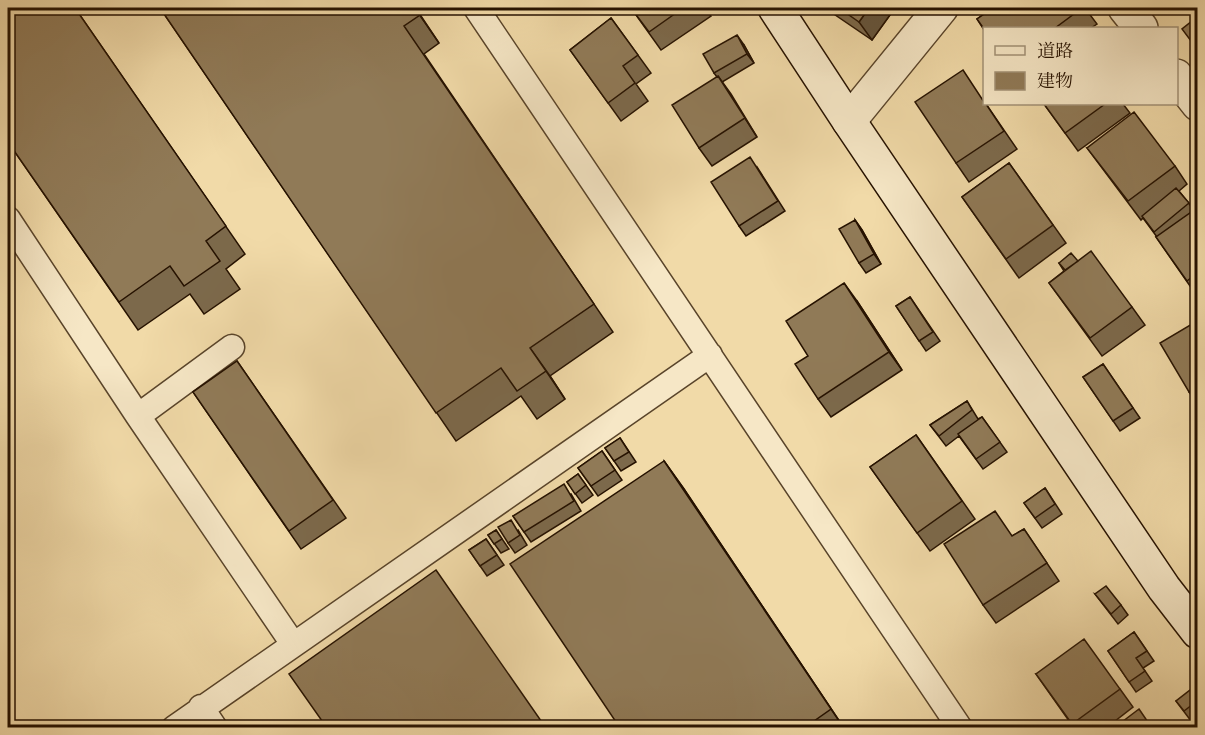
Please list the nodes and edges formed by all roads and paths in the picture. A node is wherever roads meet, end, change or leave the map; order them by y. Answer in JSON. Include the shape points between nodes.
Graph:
{"nodes":[{"id":1,"x":476,"y":8,"type":"edge"},
{"id":2,"x":775,"y":8,"type":"edge"},
{"id":3,"x":941,"y":8,"type":"edge"},
{"id":4,"x":1125,"y":8,"type":"edge"},
{"id":5,"x":1140,"y":27,"type":"edge"},
{"id":6,"x":1178,"y":79,"type":"edge"},
{"id":7,"x":1197,"y":104,"type":"edge"},
{"id":8,"x":849,"y":121,"type":"junction"},
{"id":9,"x":8,"y":219,"type":"edge"},
{"id":10,"x":232,"y":347,"type":"dead end"},
{"id":11,"x":710,"y":355,"type":"junction"},
{"id":12,"x":138,"y":416,"type":"junction"},
{"id":13,"x":1197,"y":632,"type":"edge"},
{"id":14,"x":293,"y":644,"type":"junction"},
{"id":15,"x":201,"y":707,"type":"junction"},
{"id":16,"x":174,"y":728,"type":"edge"},
{"id":17,"x":215,"y":728,"type":"edge"},
{"id":18,"x":960,"y":728,"type":"edge"}],
"edges":[{"from":1,"to":11,"type":"lane"},
{"from":2,"to":8,"type":"street"},
{"from":3,"to":8,"type":"street"},
{"from":4,"to":5,"type":"street"},
{"from":6,"to":7,"type":"street"},
{"from":8,"to":13,"type":"street"},
{"from":9,"to":12,"type":"lane"},
{"from":10,"to":12,"type":"lane"},
{"from":11,"to":14,"type":"lane"},
{"from":11,"to":18,"type":"lane"},
{"from":12,"to":14,"type":"lane"},
{"from":14,"to":15,"type":"lane"},
{"from":15,"to":16,"type":"lane"},
{"from":15,"to":17,"type":"lane"}]}
